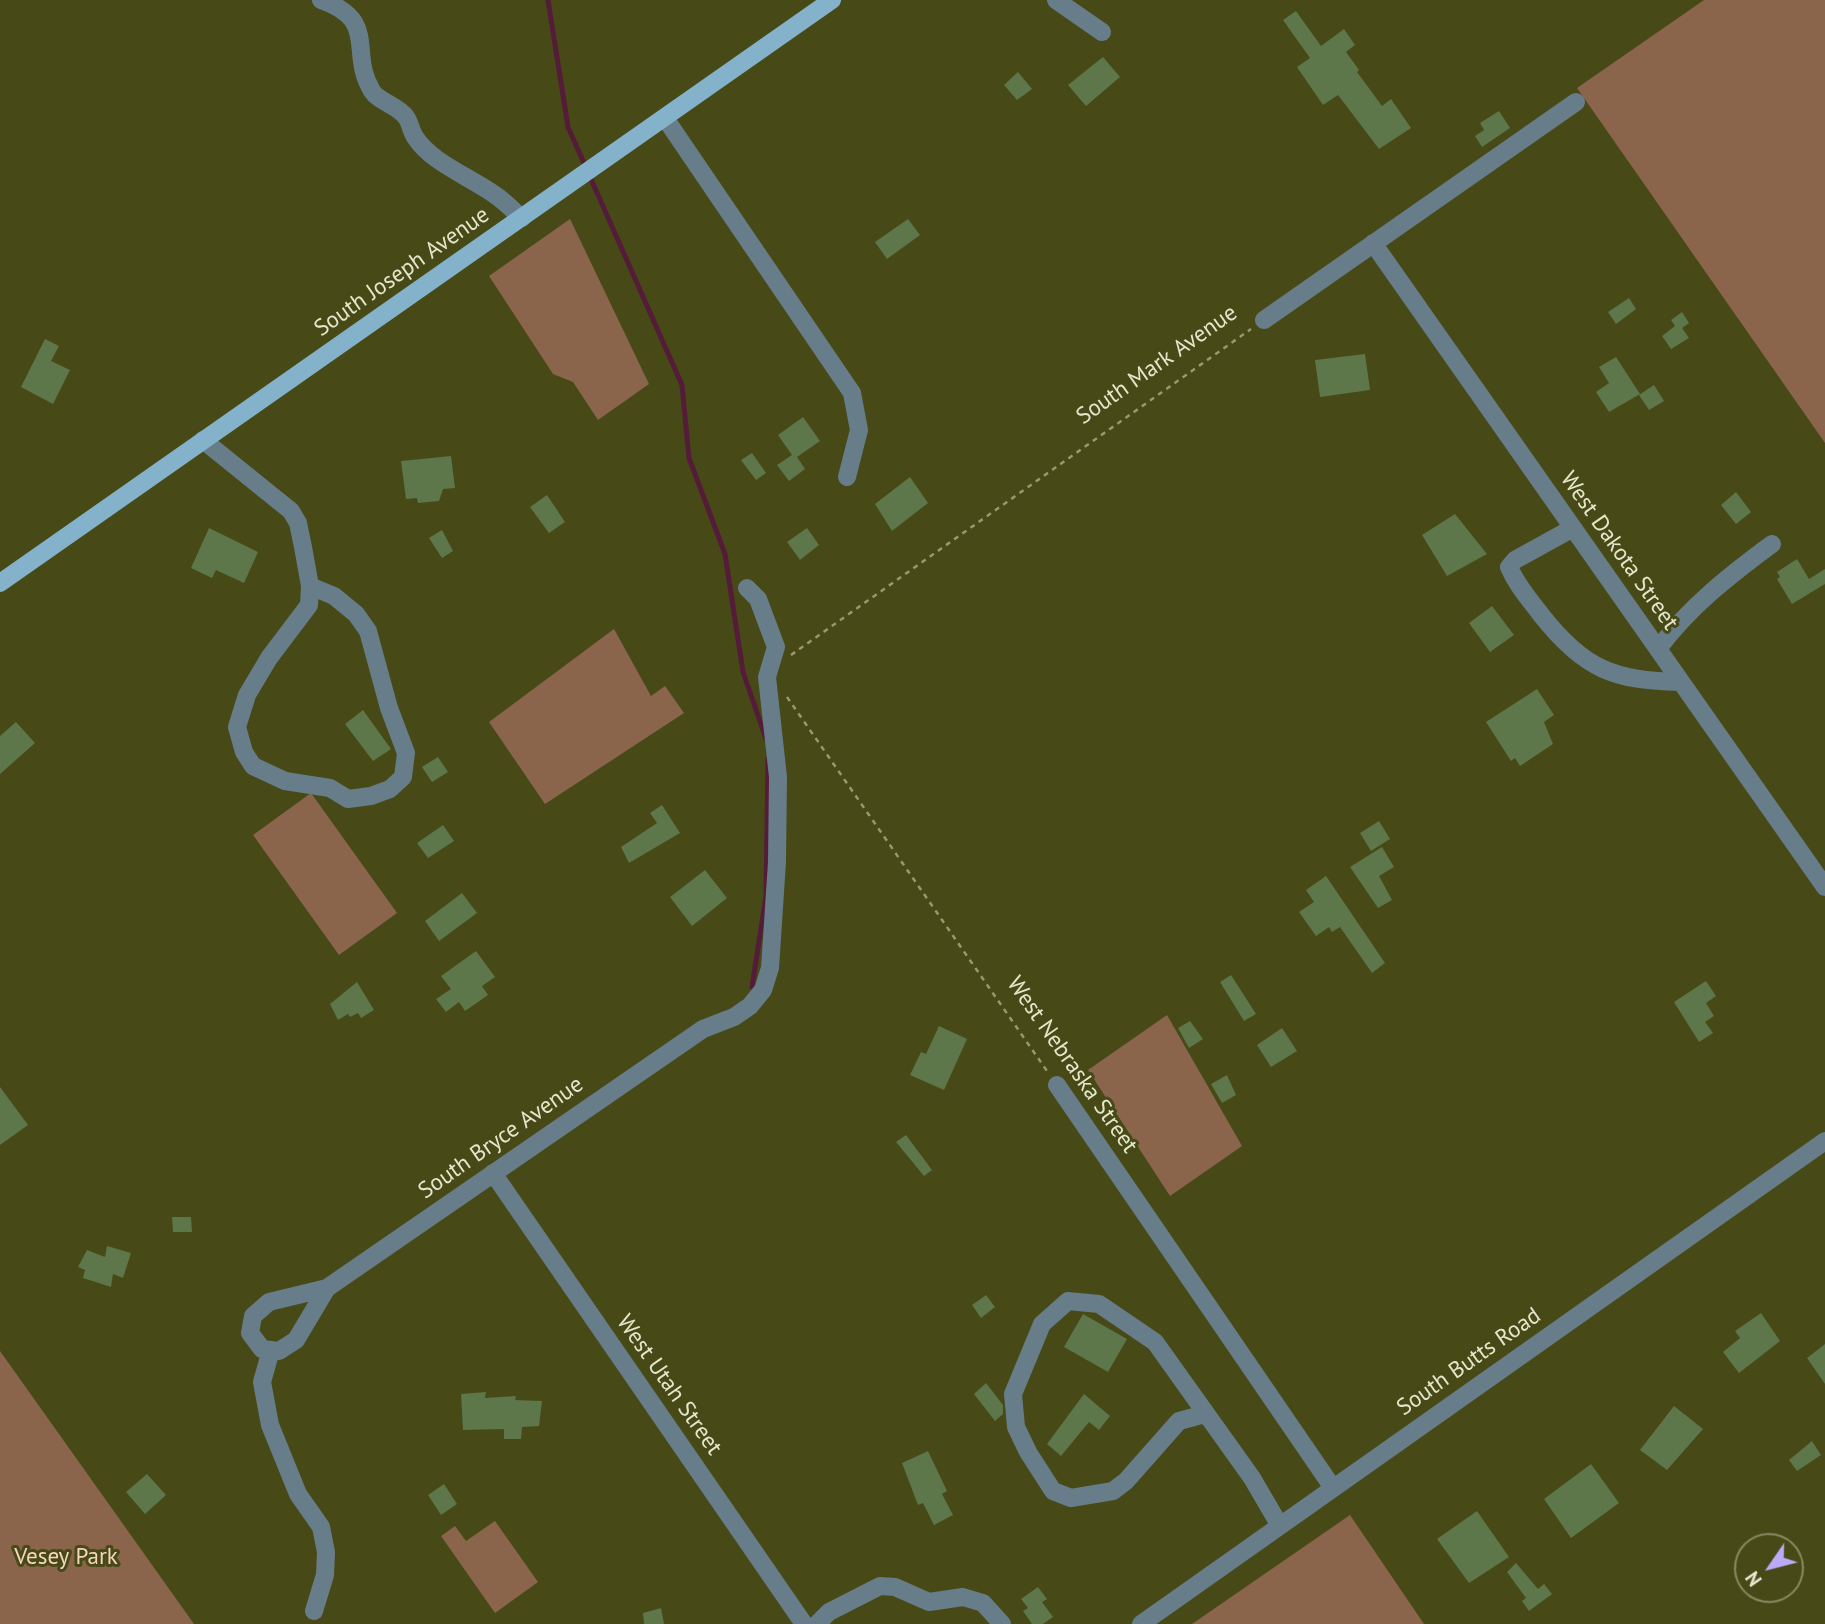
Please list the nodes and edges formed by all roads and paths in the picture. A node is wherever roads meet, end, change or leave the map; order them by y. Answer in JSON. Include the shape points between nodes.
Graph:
{"nodes":[{"id":1,"x":321,"y":0,"type":"edge"},
{"id":2,"x":832,"y":0,"type":"edge"},
{"id":3,"x":1056,"y":0,"type":"edge"},
{"id":4,"x":1102,"y":32,"type":"dead end"},
{"id":5,"x":1576,"y":102,"type":"dead end"},
{"id":6,"x":665,"y":118,"type":"junction"},
{"id":7,"x":522,"y":218,"type":"junction"},
{"id":8,"x":1373,"y":243,"type":"junction"},
{"id":9,"x":1264,"y":320,"type":"joint"},
{"id":10,"x":203,"y":440,"type":"junction"},
{"id":11,"x":847,"y":477,"type":"dead end"},
{"id":12,"x":1573,"y":528,"type":"junction"},
{"id":13,"x":1772,"y":544,"type":"dead end"},
{"id":14,"x":0,"y":583,"type":"edge"},
{"id":15,"x":310,"y":586,"type":"junction"},
{"id":16,"x":747,"y":588,"type":"dead end"},
{"id":17,"x":1658,"y":649,"type":"junction"},
{"id":18,"x":792,"y":655,"type":"dead end"},
{"id":19,"x":1681,"y":682,"type":"junction"},
{"id":20,"x":785,"y":693,"type":"dead end"},
{"id":21,"x":1825,"y":887,"type":"edge"},
{"id":22,"x":1057,"y":1085,"type":"joint"},
{"id":23,"x":1825,"y":1141,"type":"edge"},
{"id":24,"x":493,"y":1173,"type":"junction"},
{"id":25,"x":327,"y":1289,"type":"junction"},
{"id":26,"x":271,"y":1350,"type":"junction"},
{"id":27,"x":1205,"y":1414,"type":"junction"},
{"id":28,"x":1333,"y":1488,"type":"junction"},
{"id":29,"x":1280,"y":1526,"type":"junction"},
{"id":30,"x":314,"y":1611,"type":"dead end"},
{"id":31,"x":804,"y":1624,"type":"edge"},
{"id":32,"x":817,"y":1624,"type":"edge"},
{"id":33,"x":1002,"y":1624,"type":"edge"},
{"id":34,"x":1141,"y":1624,"type":"edge"}],
"edges":[{"from":1,"to":7,"type":"street","via":[[344,8],[361,35],[364,74],[373,94],[406,117],[415,138],[437,157],[499,197]]},
{"from":2,"to":6,"type":"main road","name":"South Joseph Avenue"},
{"from":3,"to":4,"type":"street"},
{"from":5,"to":8,"type":"street","name":"South Mark Avenue"},
{"from":6,"to":7,"type":"main road","name":"South Joseph Avenue"},
{"from":6,"to":11,"type":"street","via":[[852,393],[859,430]]},
{"from":7,"to":10,"type":"main road","name":"South Joseph Avenue"},
{"from":8,"to":9,"type":"street","name":"South Mark Avenue"},
{"from":8,"to":12,"type":"street","name":"West Dakota Street"},
{"from":9,"to":18,"type":"path","name":"South Mark Avenue"},
{"from":10,"to":14,"type":"main road","name":"South Joseph Avenue"},
{"from":10,"to":15,"type":"street","via":[[291,511],[298,523]]},
{"from":12,"to":17,"type":"street","name":"West Dakota Street"},
{"from":12,"to":19,"type":"street","via":[[1515,559],[1509,567],[1516,582],[1566,646],[1593,666],[1645,681]]},
{"from":13,"to":17,"type":"street","via":[[1702,600]]},
{"from":15,"to":15,"type":"street","via":[[309,606],[247,695],[237,727],[244,752],[253,766],[285,781],[330,788],[348,799],[371,796],[390,789],[403,777],[406,753],[368,631],[334,596]]},
{"from":16,"to":24,"type":"street","name":"South Bryce Avenue","via":[[758,599],[776,647],[767,677],[778,777],[777,862],[770,968],[763,990],[734,1017],[703,1029]]},
{"from":17,"to":19,"type":"street","name":"West Dakota Street"},
{"from":19,"to":21,"type":"street","name":"West Dakota Street"},
{"from":20,"to":22,"type":"path","name":"West Nebraska Street"},
{"from":22,"to":28,"type":"street","name":"West Nebraska Street"},
{"from":23,"to":28,"type":"street","name":"South Butts Road"},
{"from":24,"to":25,"type":"street","name":"South Bryce Avenue"},
{"from":24,"to":31,"type":"street","name":"West Utah Street"},
{"from":25,"to":26,"type":"street","name":"South Bryce Avenue","via":[[296,1340],[279,1351]]},
{"from":25,"to":26,"type":"street","name":"South Bryce Avenue","via":[[268,1302],[253,1316],[250,1333],[262,1349]]},
{"from":26,"to":30,"type":"street","via":[[262,1382],[271,1426],[298,1494],[321,1527],[326,1552],[325,1575]]},
{"from":27,"to":27,"type":"street","via":[[1155,1342],[1099,1304],[1068,1301],[1042,1324],[1013,1394],[1016,1427],[1028,1452],[1053,1491],[1072,1498],[1113,1491],[1179,1421]]},
{"from":27,"to":29,"type":"street"},
{"from":28,"to":29,"type":"street","name":"South Butts Road"},
{"from":29,"to":34,"type":"street","name":"South Butts Road"},
{"from":32,"to":33,"type":"street","via":[[829,1612],[880,1586],[895,1587],[929,1602],[963,1597],[983,1603]]}]}
